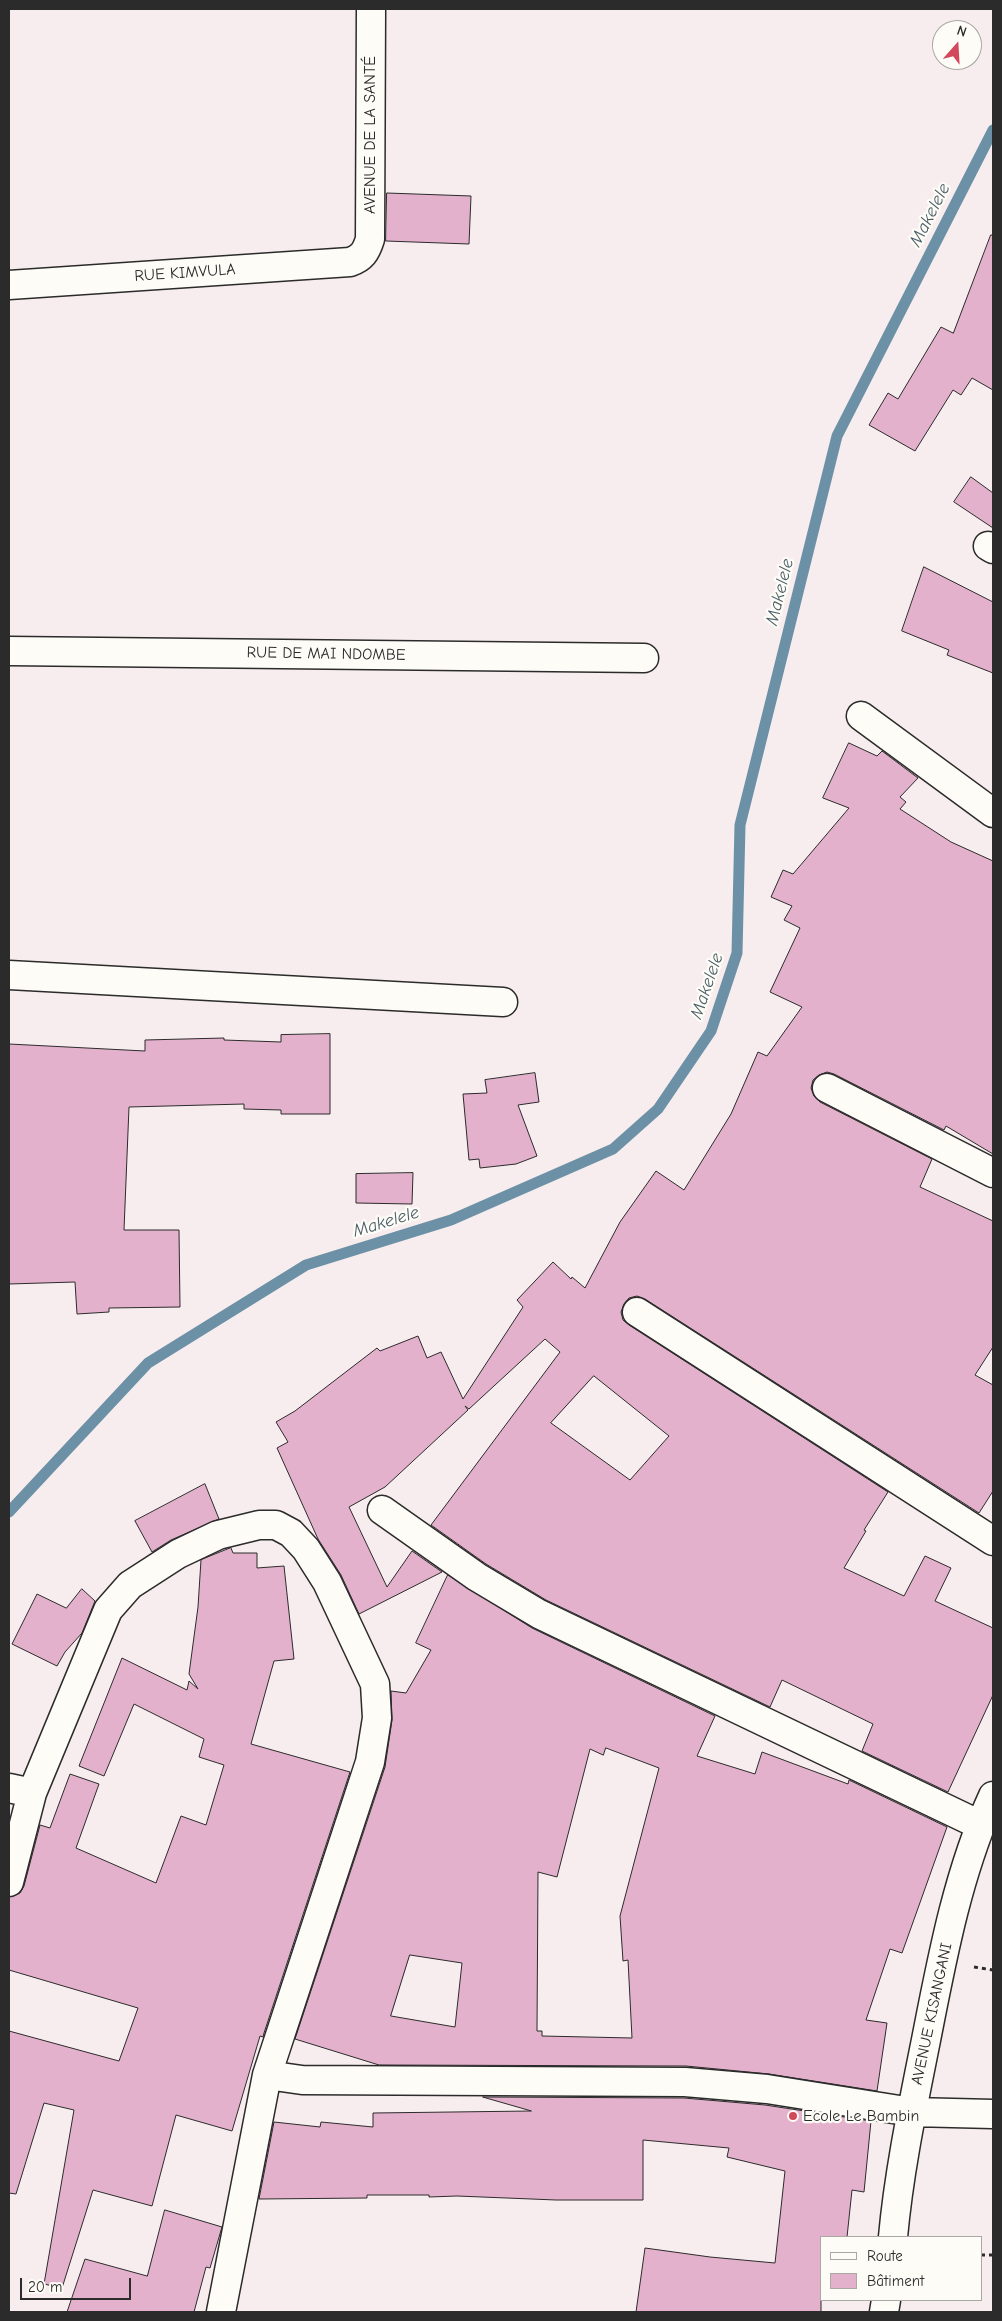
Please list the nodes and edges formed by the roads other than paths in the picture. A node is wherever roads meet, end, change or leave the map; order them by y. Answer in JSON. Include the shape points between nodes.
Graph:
{"nodes":[{"id":1,"x":371,"y":9,"type":"edge"},
{"id":2,"x":360,"y":259,"type":"joint"},
{"id":3,"x":9,"y":285,"type":"edge"},
{"id":4,"x":9,"y":651,"type":"edge"},
{"id":5,"x":644,"y":658,"type":"dead end"},
{"id":6,"x":861,"y":716,"type":"dead end"},
{"id":7,"x":993,"y":813,"type":"edge"},
{"id":8,"x":9,"y":975,"type":"edge"},
{"id":9,"x":503,"y":1002,"type":"dead end"},
{"id":10,"x":827,"y":1088,"type":"dead end"},
{"id":11,"x":993,"y":1173,"type":"edge"},
{"id":12,"x":637,"y":1312,"type":"dead end"},
{"id":13,"x":382,"y":1510,"type":"dead end"},
{"id":14,"x":993,"y":1541,"type":"edge"},
{"id":15,"x":21,"y":1790,"type":"edge"},
{"id":16,"x":993,"y":1796,"type":"edge"},
{"id":17,"x":980,"y":1824,"type":"junction"},
{"id":18,"x":9,"y":1882,"type":"edge"},
{"id":19,"x":267,"y":2074,"type":"junction"},
{"id":20,"x":912,"y":2112,"type":"junction"},
{"id":21,"x":993,"y":2114,"type":"edge"},
{"id":22,"x":893,"y":2236,"type":"edge"},
{"id":23,"x":221,"y":2312,"type":"edge"}],
"edges":[{"from":1,"to":2,"type":"street","name":"AVENUE DE LA SANTÉ","via":[[370,239]]},
{"from":2,"to":3,"type":"street","name":"RUE KIMVULA","via":[[340,263]]},
{"from":4,"to":5,"type":"street","name":"RUE DE MAI NDOMBE"},
{"from":6,"to":7,"type":"street"},
{"from":8,"to":9,"type":"street"},
{"from":10,"to":11,"type":"street"},
{"from":12,"to":14,"type":"street"},
{"from":13,"to":17,"type":"street","via":[[477,1577],[539,1614]]},
{"from":15,"to":18,"type":"street"},
{"from":15,"to":19,"type":"street","via":[[108,1610],[130,1584],[178,1554],[218,1535],[260,1525],[276,1525],[291,1533],[306,1549],[327,1582],[371,1676],[376,1718],[370,1762]]},
{"from":16,"to":17,"type":"street","name":"AVENUE KISANGANI"},
{"from":17,"to":20,"type":"street","name":"AVENUE KISANGANI","via":[[941,1962]]},
{"from":19,"to":20,"type":"street","via":[[302,2080],[718,2083]]},
{"from":19,"to":23,"type":"street"},
{"from":20,"to":21,"type":"street"},
{"from":20,"to":22,"type":"street","name":"AVENUE KISANGANI","via":[[897,2191]]}]}
